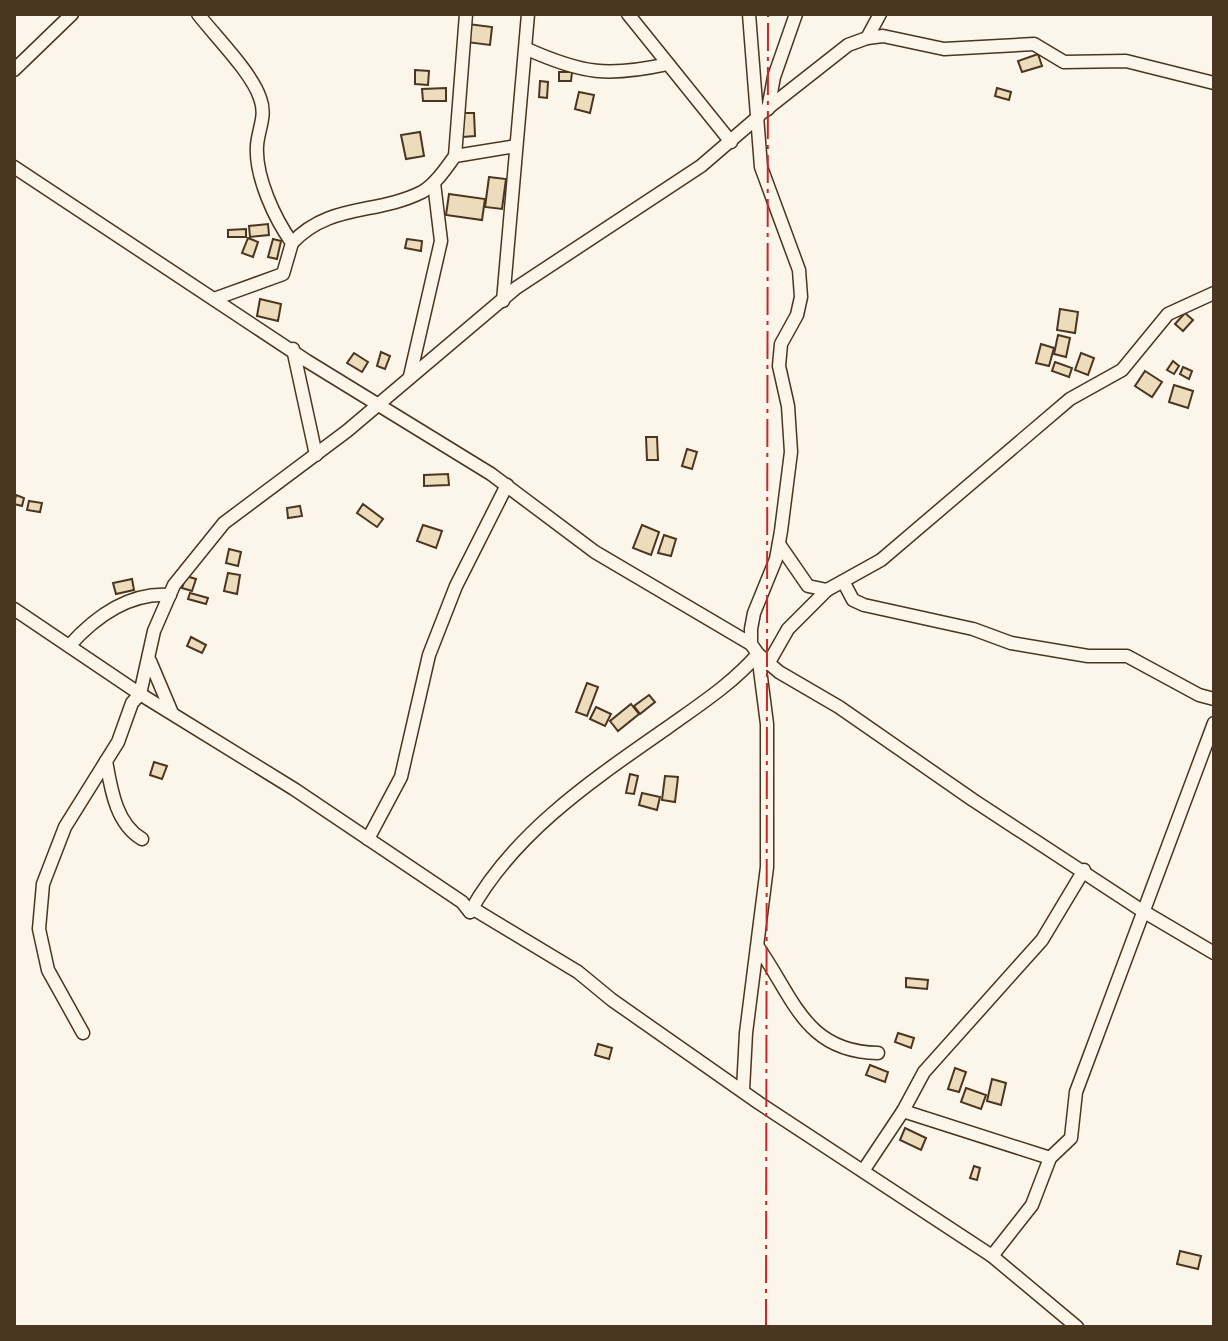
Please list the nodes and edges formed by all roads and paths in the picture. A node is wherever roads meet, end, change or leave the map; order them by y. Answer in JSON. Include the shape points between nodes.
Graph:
{"nodes":[{"id":1,"x":72,"y":14,"type":"edge"},
{"id":2,"x":198,"y":14,"type":"edge"},
{"id":3,"x":466,"y":14,"type":"edge"},
{"id":4,"x":528,"y":14,"type":"edge"},
{"id":5,"x":628,"y":14,"type":"edge"},
{"id":6,"x":749,"y":14,"type":"edge"},
{"id":7,"x":796,"y":14,"type":"edge"},
{"id":8,"x":880,"y":14,"type":"edge"},
{"id":9,"x":867,"y":38,"type":"junction"},
{"id":10,"x":527,"y":49,"type":"junction"},
{"id":11,"x":668,"y":64,"type":"junction"},
{"id":12,"x":14,"y":70,"type":"edge"},
{"id":13,"x":1214,"y":83,"type":"edge"},
{"id":14,"x":762,"y":114,"type":"junction"},
{"id":15,"x":731,"y":142,"type":"junction"},
{"id":16,"x":516,"y":146,"type":"junction"},
{"id":17,"x":455,"y":156,"type":"junction"},
{"id":18,"x":14,"y":167,"type":"edge"},
{"id":19,"x":434,"y":183,"type":"junction"},
{"id":20,"x":292,"y":243,"type":"junction"},
{"id":21,"x":1214,"y":293,"type":"edge"},
{"id":22,"x":214,"y":299,"type":"junction"},
{"id":23,"x":503,"y":301,"type":"junction"},
{"id":24,"x":293,"y":349,"type":"junction"},
{"id":25,"x":410,"y":376,"type":"junction"},
{"id":26,"x":377,"y":404,"type":"junction"},
{"id":27,"x":316,"y":455,"type":"junction"},
{"id":28,"x":507,"y":485,"type":"junction"},
{"id":29,"x":779,"y":544,"type":"junction"},
{"id":30,"x":844,"y":583,"type":"junction"},
{"id":31,"x":827,"y":590,"type":"junction"},
{"id":32,"x":170,"y":595,"type":"junction"},
{"id":33,"x":14,"y":609,"type":"edge"},
{"id":34,"x":69,"y":646,"type":"junction"},
{"id":35,"x":754,"y":649,"type":"junction"},
{"id":36,"x":149,"y":655,"type":"junction"},
{"id":37,"x":768,"y":664,"type":"junction"},
{"id":38,"x":140,"y":694,"type":"junction"},
{"id":39,"x":1214,"y":699,"type":"edge"},
{"id":40,"x":172,"y":713,"type":"junction"},
{"id":41,"x":1214,"y":723,"type":"edge"},
{"id":42,"x":106,"y":761,"type":"junction"},
{"id":43,"x":142,"y":839,"type":"dead end"},
{"id":44,"x":368,"y":839,"type":"junction"},
{"id":45,"x":1084,"y":870,"type":"junction"},
{"id":46,"x":1141,"y":910,"type":"junction"},
{"id":47,"x":470,"y":912,"type":"junction"},
{"id":48,"x":758,"y":947,"type":"junction"},
{"id":49,"x":1214,"y":953,"type":"edge"},
{"id":50,"x":83,"y":1033,"type":"dead end"},
{"id":51,"x":878,"y":1053,"type":"dead end"},
{"id":52,"x":743,"y":1090,"type":"junction"},
{"id":53,"x":903,"y":1111,"type":"junction"},
{"id":54,"x":1050,"y":1158,"type":"junction"},
{"id":55,"x":863,"y":1171,"type":"junction"},
{"id":56,"x":992,"y":1256,"type":"junction"},
{"id":57,"x":1077,"y":1327,"type":"edge"}],
"edges":[{"from":1,"to":12,"type":"street"},
{"from":2,"to":20,"type":"street","via":[[260,97],[264,115],[258,160],[275,214]]},
{"from":3,"to":17,"type":"street"},
{"from":4,"to":10,"type":"street"},
{"from":5,"to":11,"type":"street"},
{"from":6,"to":14,"type":"street"},
{"from":7,"to":14,"type":"street"},
{"from":8,"to":9,"type":"street"},
{"from":9,"to":13,"type":"street","via":[[883,36],[944,49],[1034,44],[1061,61],[1126,61]]},
{"from":9,"to":14,"type":"street","via":[[848,45]]},
{"from":10,"to":11,"type":"street","via":[[593,73]]},
{"from":10,"to":16,"type":"street"},
{"from":11,"to":15,"type":"street"},
{"from":14,"to":15,"type":"street"},
{"from":14,"to":29,"type":"street","via":[[755,125],[761,167],[801,282],[797,315],[780,355],[791,452]]},
{"from":15,"to":23,"type":"street"},
{"from":16,"to":17,"type":"street"},
{"from":16,"to":23,"type":"street"},
{"from":17,"to":19,"type":"street"},
{"from":18,"to":22,"type":"street"},
{"from":19,"to":20,"type":"street","via":[[370,209],[325,217]]},
{"from":19,"to":25,"type":"street","via":[[441,241]]},
{"from":20,"to":22,"type":"street","via":[[283,274]]},
{"from":21,"to":30,"type":"street","via":[[1168,314],[1122,370],[1070,399],[881,560]]},
{"from":22,"to":24,"type":"street"},
{"from":23,"to":25,"type":"street"},
{"from":24,"to":26,"type":"street"},
{"from":24,"to":27,"type":"street"},
{"from":25,"to":26,"type":"street"},
{"from":26,"to":27,"type":"street"},
{"from":26,"to":28,"type":"street"},
{"from":27,"to":32,"type":"street","via":[[224,523]]},
{"from":28,"to":35,"type":"street","via":[[595,552]]},
{"from":28,"to":44,"type":"street","via":[[456,586],[429,655],[401,777]]},
{"from":29,"to":31,"type":"street","via":[[800,579],[816,590]]},
{"from":29,"to":35,"type":"street","via":[[754,613]]},
{"from":30,"to":31,"type":"street"},
{"from":30,"to":39,"type":"street","via":[[853,600],[864,605],[958,625],[1011,643],[1088,656],[1127,656]]},
{"from":31,"to":37,"type":"street","via":[[788,629]]},
{"from":32,"to":34,"type":"street","via":[[151,593],[120,604]]},
{"from":32,"to":36,"type":"street"},
{"from":33,"to":34,"type":"street"},
{"from":34,"to":38,"type":"street"},
{"from":35,"to":37,"type":"street"},
{"from":35,"to":47,"type":"street","via":[[741,674],[585,787],[525,839],[489,878]]},
{"from":35,"to":48,"type":"street","via":[[767,724],[767,867]]},
{"from":36,"to":38,"type":"street"},
{"from":36,"to":40,"type":"street"},
{"from":37,"to":45,"type":"street"},
{"from":38,"to":40,"type":"street"},
{"from":38,"to":42,"type":"street"},
{"from":40,"to":44,"type":"street"},
{"from":41,"to":46,"type":"street"},
{"from":42,"to":43,"type":"street","via":[[125,826]]},
{"from":42,"to":50,"type":"street","via":[[65,827],[38,911],[48,970]]},
{"from":44,"to":47,"type":"street"},
{"from":45,"to":46,"type":"street"},
{"from":45,"to":53,"type":"street","via":[[1042,940],[924,1072]]},
{"from":46,"to":49,"type":"street"},
{"from":46,"to":54,"type":"street","via":[[1076,1092],[1071,1138]]},
{"from":47,"to":52,"type":"street","via":[[472,908],[578,972]]},
{"from":48,"to":51,"type":"street","via":[[802,1017],[832,1045]]},
{"from":48,"to":52,"type":"street"},
{"from":52,"to":55,"type":"street"},
{"from":53,"to":54,"type":"street"},
{"from":53,"to":55,"type":"street"},
{"from":54,"to":56,"type":"street","via":[[1032,1205]]},
{"from":55,"to":56,"type":"street"},
{"from":56,"to":57,"type":"street"}]}
